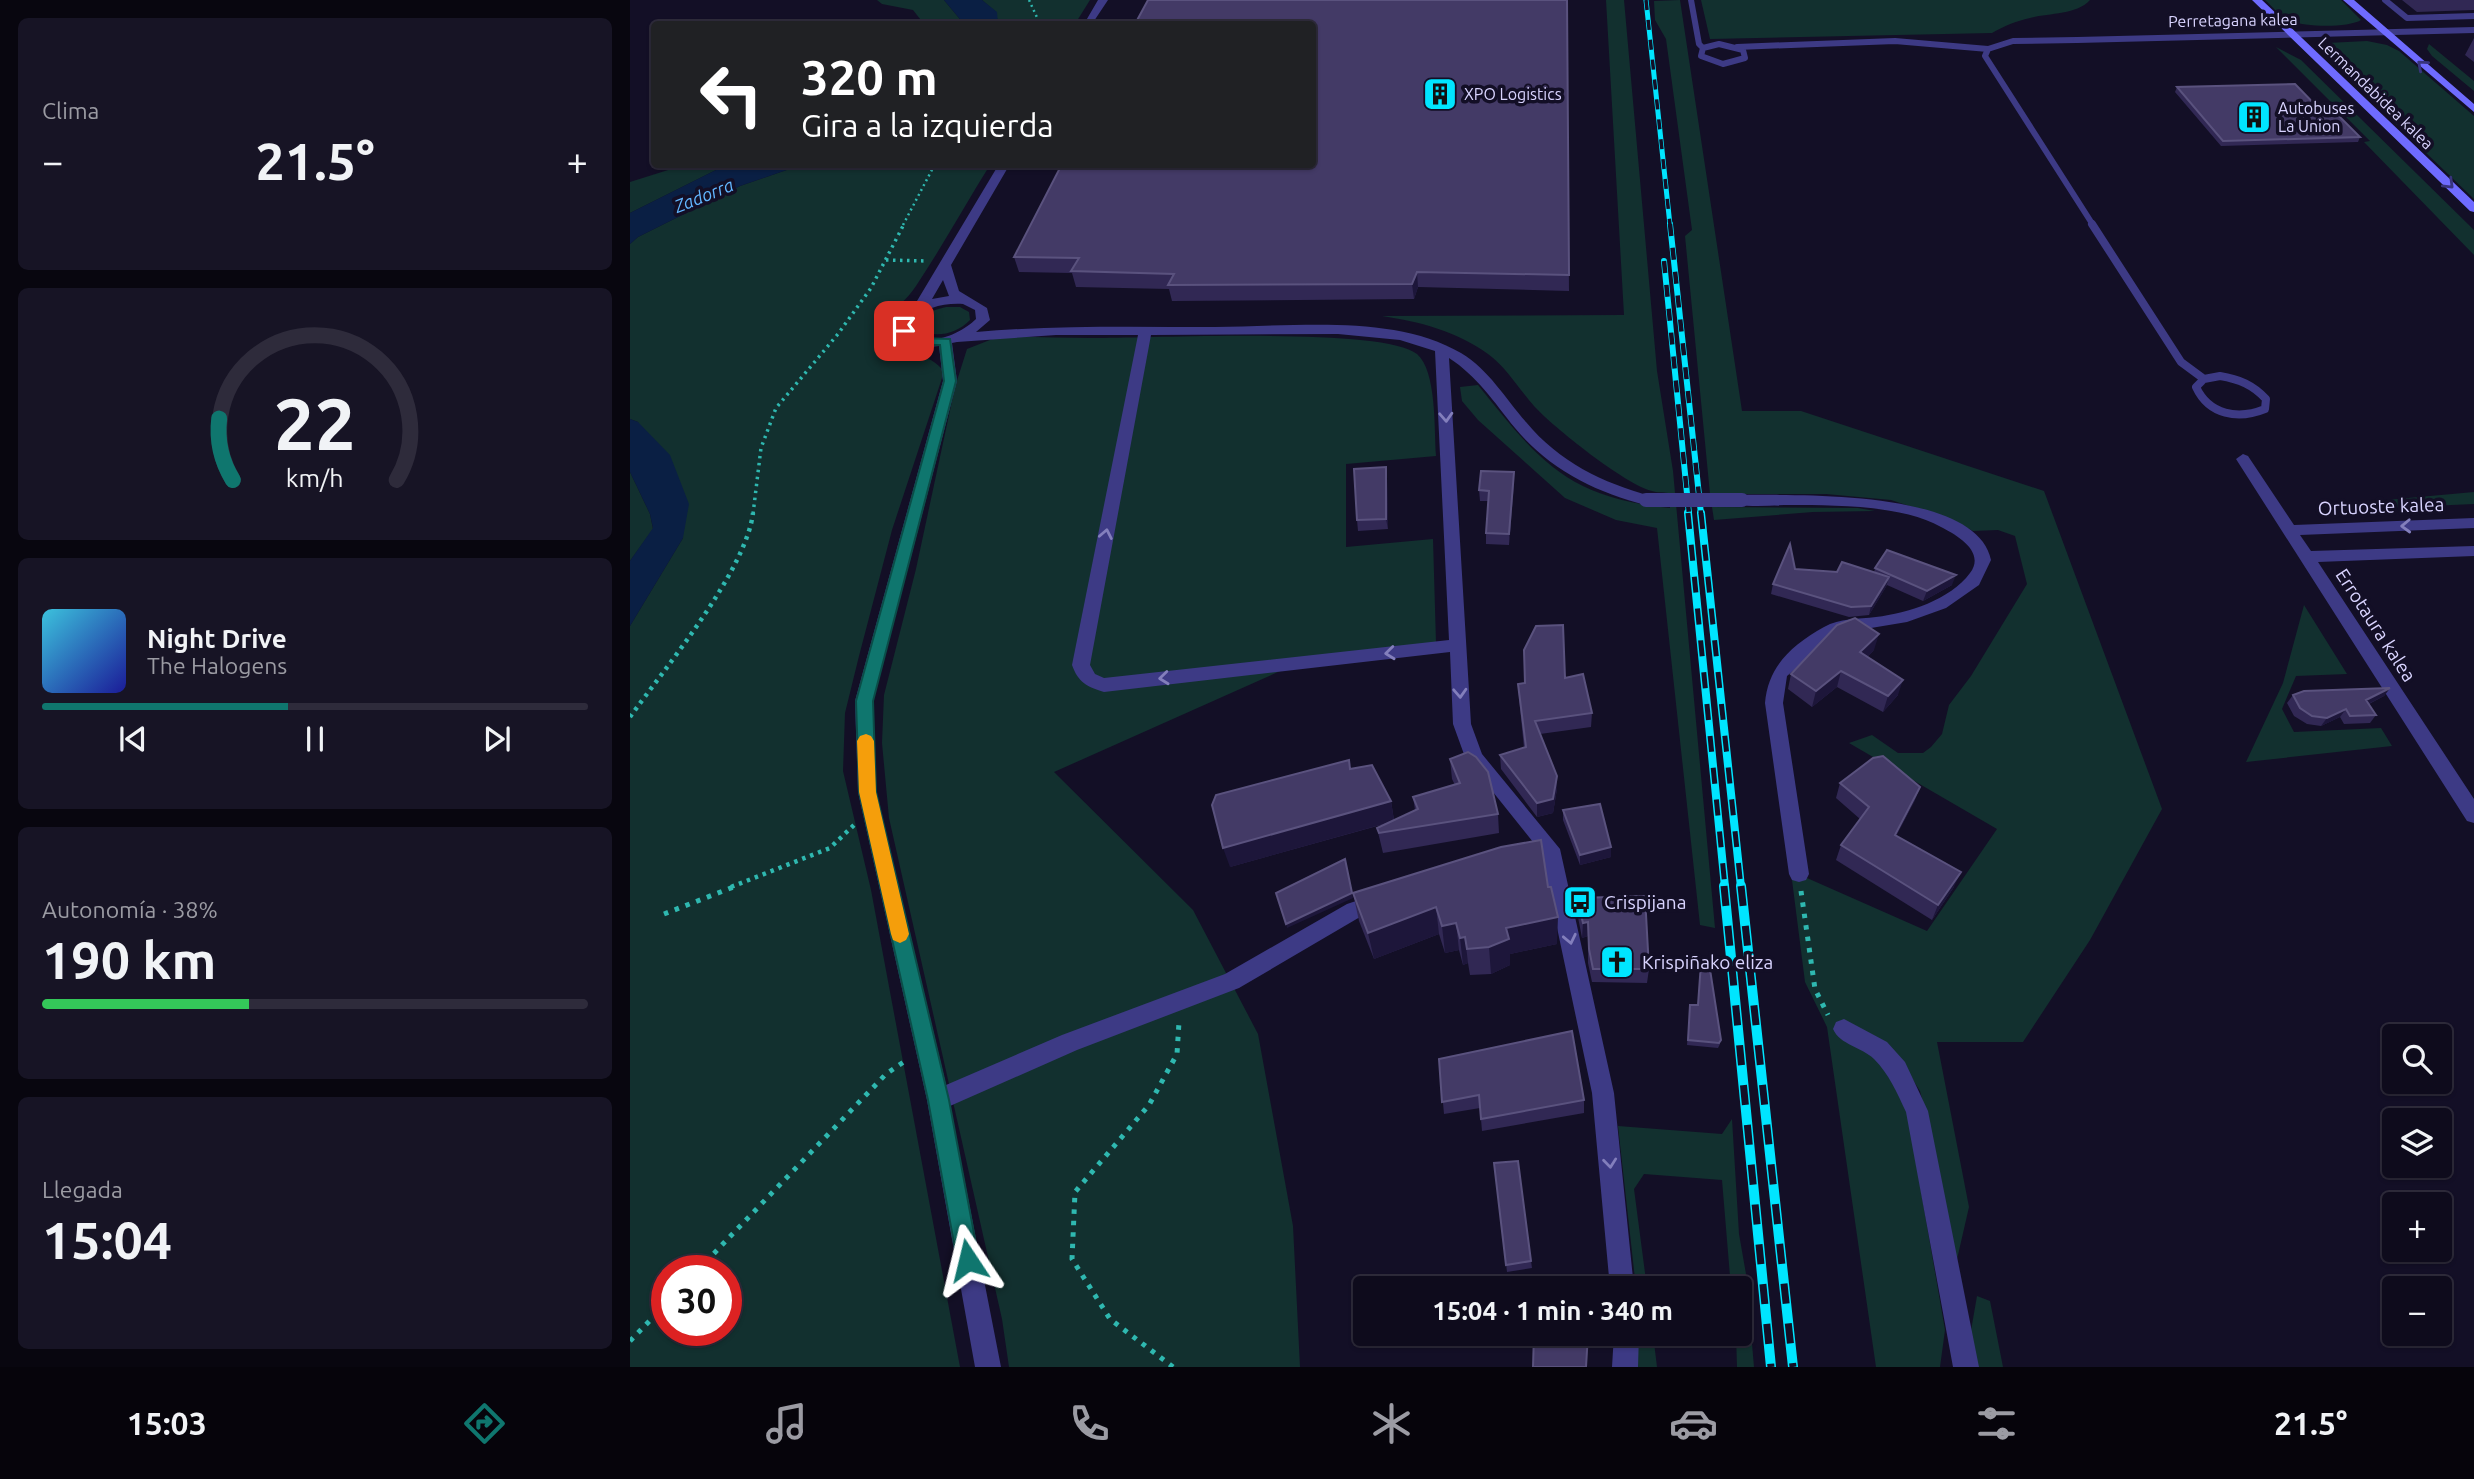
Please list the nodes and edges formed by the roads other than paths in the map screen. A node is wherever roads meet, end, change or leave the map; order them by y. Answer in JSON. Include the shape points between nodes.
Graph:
{"nodes":[{"id":1,"x":1103,"y":0,"type":"edge"},
{"id":2,"x":1691,"y":0,"type":"edge"},
{"id":3,"x":2257,"y":0,"type":"edge"},
{"id":4,"x":2348,"y":0,"type":"edge"},
{"id":5,"x":2385,"y":0,"type":"edge"},
{"id":6,"x":2474,"y":16,"type":"edge"},
{"id":7,"x":1090,"y":21,"type":"edge"},
{"id":8,"x":2474,"y":30,"type":"edge"},
{"id":9,"x":2385,"y":32,"type":"junction"},
{"id":10,"x":2293,"y":35,"type":"junction"},
{"id":11,"x":2077,"y":40,"type":"joint"},
{"id":12,"x":1737,"y":47,"type":"junction"},
{"id":13,"x":1703,"y":48,"type":"junction"},
{"id":14,"x":1988,"y":48,"type":"junction"},
{"id":15,"x":2474,"y":109,"type":"edge"},
{"id":16,"x":1002,"y":168,"type":"edge"},
{"id":17,"x":2474,"y":208,"type":"edge"},
{"id":18,"x":941,"y":263,"type":"junction"},
{"id":19,"x":966,"y":300,"type":"junction"},
{"id":20,"x":920,"y":308,"type":"junction"},
{"id":21,"x":984,"y":314,"type":"junction"},
{"id":22,"x":1034,"y":331,"type":"junction"},
{"id":23,"x":1145,"y":331,"type":"junction"},
{"id":24,"x":952,"y":340,"type":"junction"},
{"id":25,"x":1442,"y":349,"type":"junction"},
{"id":26,"x":2204,"y":379,"type":"junction"},
{"id":27,"x":2243,"y":459,"type":"dead end"},
{"id":28,"x":2474,"y":523,"type":"edge"},
{"id":29,"x":2290,"y":530,"type":"junction"},
{"id":30,"x":2474,"y":551,"type":"edge"},
{"id":31,"x":2307,"y":557,"type":"junction"},
{"id":32,"x":1458,"y":645,"type":"junction"},
{"id":33,"x":2474,"y":815,"type":"edge"},
{"id":34,"x":1550,"y":849,"type":"junction"},
{"id":35,"x":1524,"y":857,"type":"edge"},
{"id":36,"x":1799,"y":874,"type":"road end"},
{"id":37,"x":1393,"y":897,"type":"edge"},
{"id":38,"x":1844,"y":1029,"type":"road end"},
{"id":39,"x":939,"y":1100,"type":"junction"},
{"id":40,"x":1621,"y":1276,"type":"edge"},
{"id":41,"x":1626,"y":1346,"type":"edge"},
{"id":42,"x":988,"y":1367,"type":"edge"},
{"id":43,"x":1625,"y":1367,"type":"edge"},
{"id":44,"x":1966,"y":1367,"type":"edge"}],
"edges":[{"from":1,"to":7,"type":"street"},
{"from":2,"to":13,"type":"lane"},
{"from":3,"to":10,"type":"street","name":"Lermandabidea kalea"},
{"from":4,"to":9,"type":"street"},
{"from":5,"to":6,"type":"lane","via":[[2407,18]]},
{"from":8,"to":9,"type":"street","name":"Perretagana kalea"},
{"from":9,"to":10,"type":"street","name":"Perretagana kalea"},
{"from":15,"to":9,"type":"street","one_way":true},
{"from":10,"to":11,"type":"street","name":"Perretagana kalea"},
{"from":10,"to":17,"type":"street","name":"Lermandabidea kalea","one_way":true},
{"from":11,"to":14,"type":"lane","via":[[2004,42]]},
{"from":12,"to":13,"type":"lane","via":[[1719,44]]},
{"from":12,"to":13,"type":"lane","via":[[1745,58],[1732,64],[1706,60],[1700,52]]},
{"from":12,"to":14,"type":"lane","via":[[1895,41]]},
{"from":14,"to":26,"type":"lane","via":[[1988,61],[2181,362]]},
{"from":16,"to":18,"type":"street"},
{"from":18,"to":19,"type":"street","via":[[953,293]]},
{"from":18,"to":20,"type":"street"},
{"from":19,"to":20,"type":"street","via":[[943,300]]},
{"from":19,"to":21,"type":"street"},
{"from":20,"to":24,"type":"street","via":[[904,323],[908,337],[918,342]]},
{"from":21,"to":22,"type":"street"},
{"from":21,"to":24,"type":"street","via":[[978,327]]},
{"from":22,"to":23,"type":"street"},
{"from":22,"to":24,"type":"street"},
{"from":23,"to":25,"type":"street","via":[[1381,333]]},
{"from":32,"to":23,"type":"street","one_way":true,"via":[[1104,685],[1084,677],[1081,665]]},
{"from":24,"to":39,"type":"street","via":[[950,381],[864,701],[867,792]]},
{"from":25,"to":32,"type":"street","one_way":true},
{"from":25,"to":36,"type":"street","bridge":true,"via":[[1482,377],[1524,429],[1553,456],[1601,487],[1646,500],[1829,500],[1889,506],[1937,520],[1966,533],[1979,546],[1984,557],[1981,570],[1947,600],[1886,622],[1833,629],[1782,669],[1774,703]]},
{"from":26,"to":26,"type":"lane","via":[[2196,387],[2200,399],[2213,409],[2233,416],[2252,416],[2264,409],[2266,399],[2256,387],[2220,376]]},
{"from":27,"to":29,"type":"street","name":"Errotaura kalea"},
{"from":28,"to":29,"type":"street","name":"Ortuoste kalea","one_way":true},
{"from":29,"to":31,"type":"street","name":"Errotaura kalea"},
{"from":30,"to":31,"type":"street"},
{"from":31,"to":33,"type":"street","name":"Errotaura kalea"},
{"from":32,"to":34,"type":"street","one_way":true,"via":[[1462,724],[1474,757]]},
{"from":34,"to":35,"type":"street"},
{"from":34,"to":40,"type":"street","one_way":true,"via":[[1603,1093]]},
{"from":37,"to":39,"type":"street","via":[[1354,910],[1231,981],[1070,1042]]},
{"from":38,"to":44,"type":"street","via":[[1879,1049],[1898,1069],[1917,1111]]},
{"from":39,"to":42,"type":"street"},
{"from":41,"to":43,"type":"street"}]}
